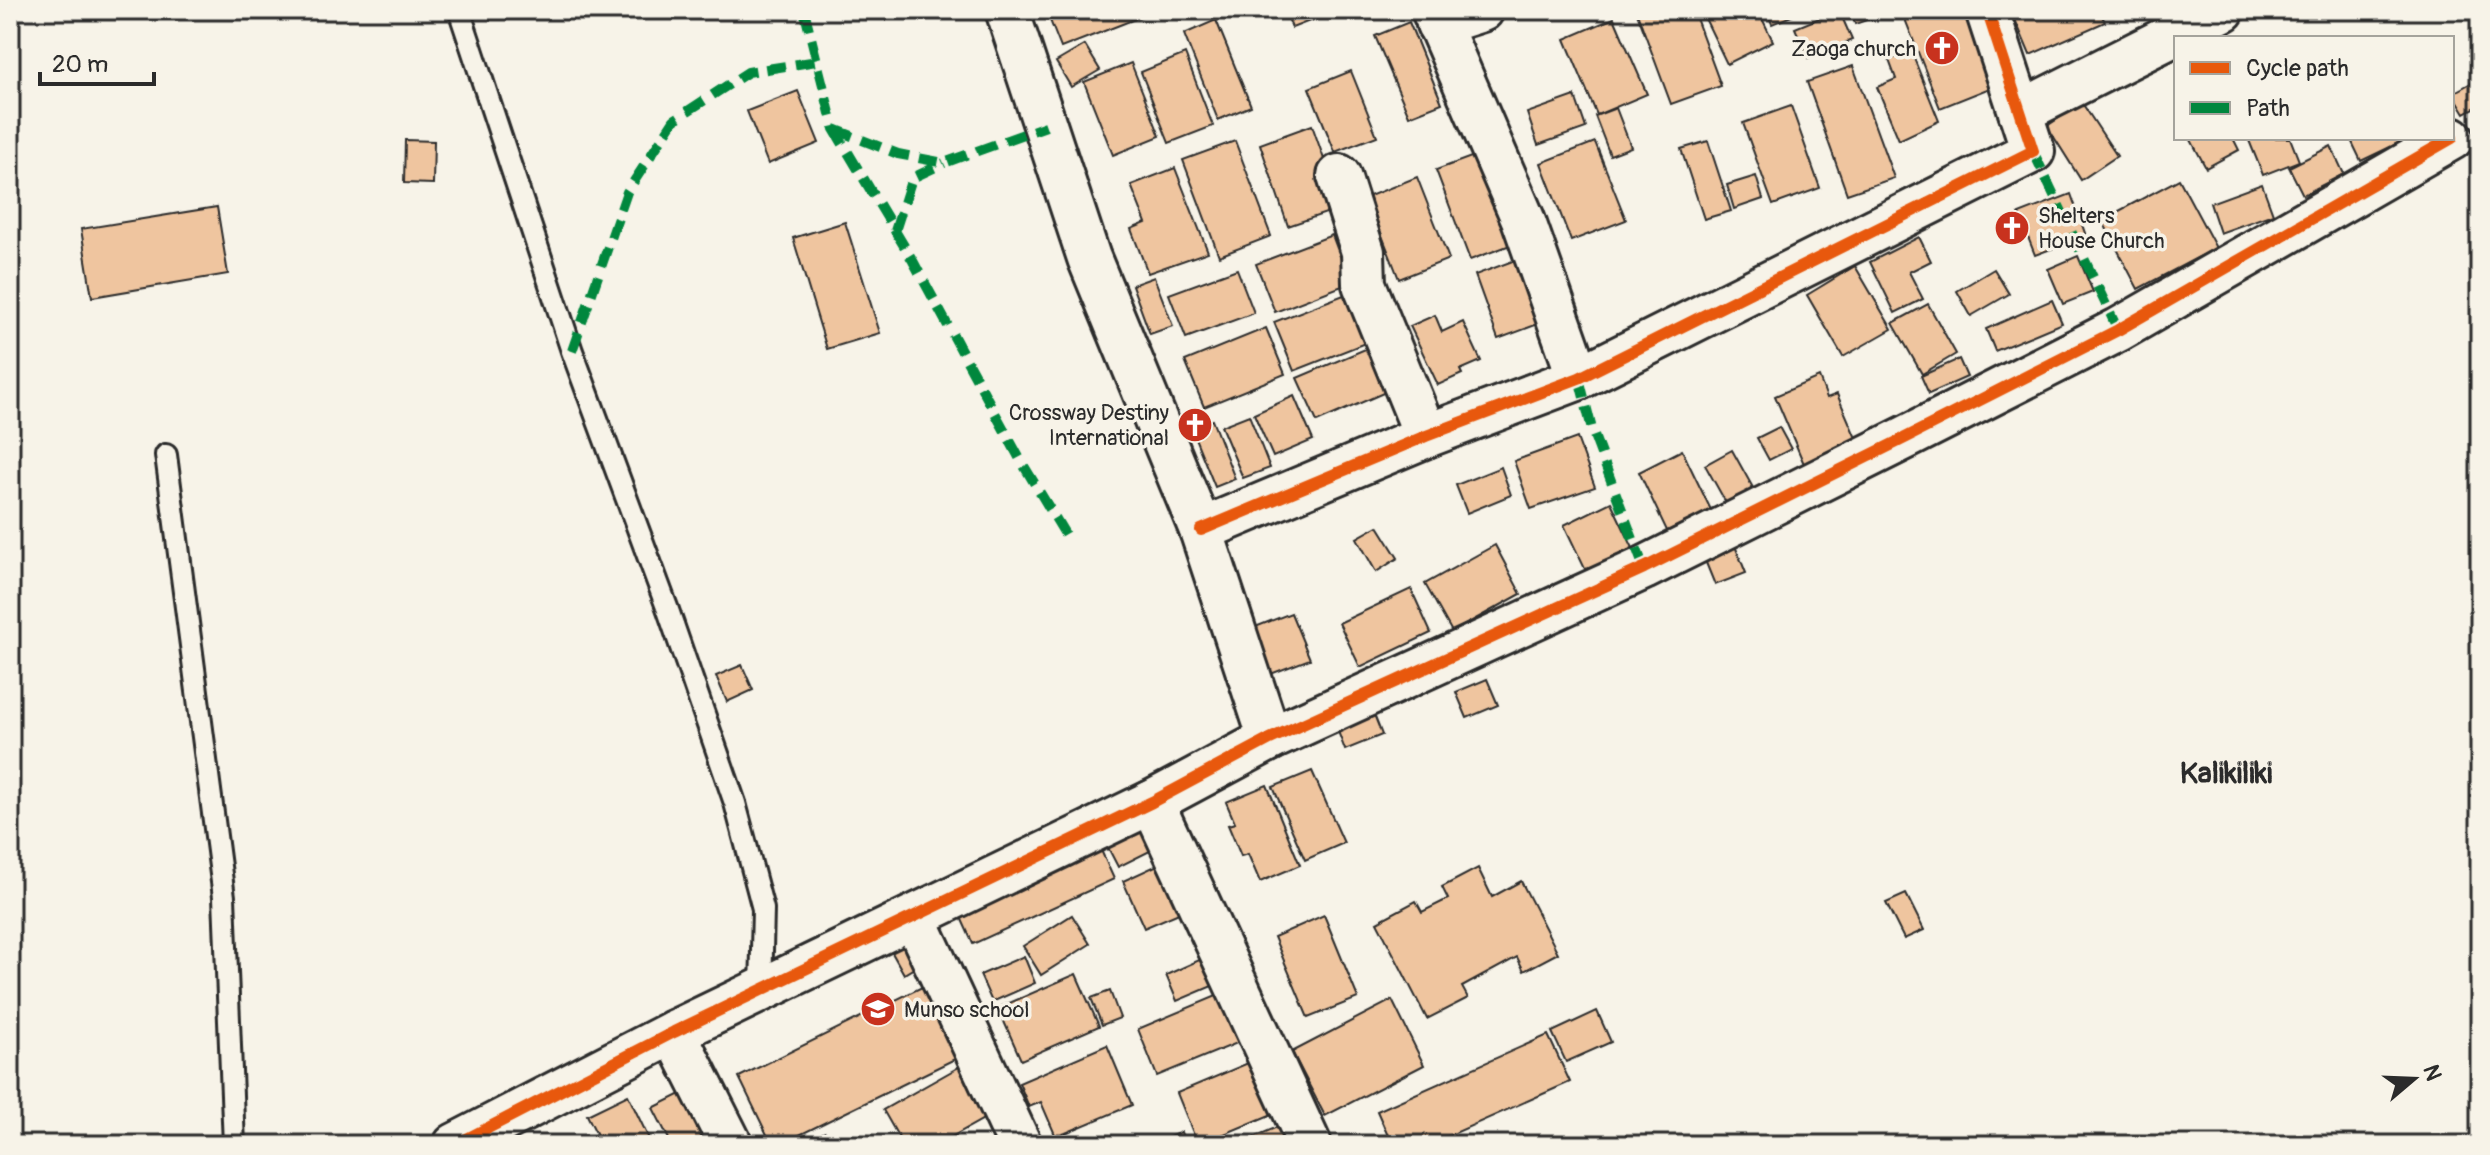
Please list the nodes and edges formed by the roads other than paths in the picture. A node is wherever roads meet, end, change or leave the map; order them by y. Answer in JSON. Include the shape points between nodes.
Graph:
{"nodes":[{"id":1,"x":459,"y":10,"type":"edge"},
{"id":2,"x":1007,"y":10,"type":"edge"},
{"id":3,"x":1482,"y":10,"type":"edge"},
{"id":4,"x":1987,"y":10,"type":"edge"},
{"id":5,"x":2223,"y":10,"type":"edge"},
{"id":6,"x":1436,"y":17,"type":"edge"},
{"id":7,"x":2020,"y":112,"type":"junction"},
{"id":8,"x":2480,"y":122,"type":"edge"},
{"id":9,"x":2454,"y":137,"type":"edge"},
{"id":10,"x":2449,"y":140,"type":"edge"},
{"id":11,"x":1339,"y":176,"type":"dead end"},
{"id":12,"x":1579,"y":378,"type":"junction"},
{"id":13,"x":1426,"y":436,"type":"junction"},
{"id":14,"x":166,"y":455,"type":"dead end"},
{"id":15,"x":1201,"y":530,"type":"junction"},
{"id":16,"x":1270,"y":739,"type":"junction"},
{"id":17,"x":1152,"y":802,"type":"junction"},
{"id":18,"x":914,"y":917,"type":"junction"},
{"id":19,"x":761,"y":991,"type":"junction"},
{"id":20,"x":674,"y":1032,"type":"junction"},
{"id":21,"x":234,"y":1145,"type":"edge"},
{"id":22,"x":455,"y":1145,"type":"edge"},
{"id":23,"x":731,"y":1145,"type":"edge"},
{"id":24,"x":1020,"y":1145,"type":"edge"},
{"id":25,"x":1310,"y":1145,"type":"edge"}],
"edges":[{"from":1,"to":19,"type":"lane","via":[[572,351],[735,803],[763,909]]},
{"from":2,"to":15,"type":"street","via":[[1089,258]]},
{"from":3,"to":6,"type":"street"},
{"from":4,"to":7,"type":"street"},
{"from":5,"to":7,"type":"street"},
{"from":6,"to":12,"type":"street","via":[[1523,219]]},
{"from":7,"to":12,"type":"street","via":[[2033,151]]},
{"from":8,"to":9,"type":"street"},
{"from":10,"to":16,"type":"street","via":[[2104,337],[1644,568]]},
{"from":11,"to":13,"type":"street","via":[[1363,252],[1364,284]]},
{"from":12,"to":13,"type":"street"},
{"from":13,"to":15,"type":"street"},
{"from":14,"to":21,"type":"lane","via":[[224,897]]},
{"from":15,"to":16,"type":"street"},
{"from":16,"to":17,"type":"street"},
{"from":17,"to":18,"type":"street"},
{"from":17,"to":25,"type":"street"},
{"from":18,"to":19,"type":"street"},
{"from":18,"to":24,"type":"street"},
{"from":19,"to":20,"type":"street"},
{"from":20,"to":22,"type":"street"},
{"from":20,"to":23,"type":"street"}]}
